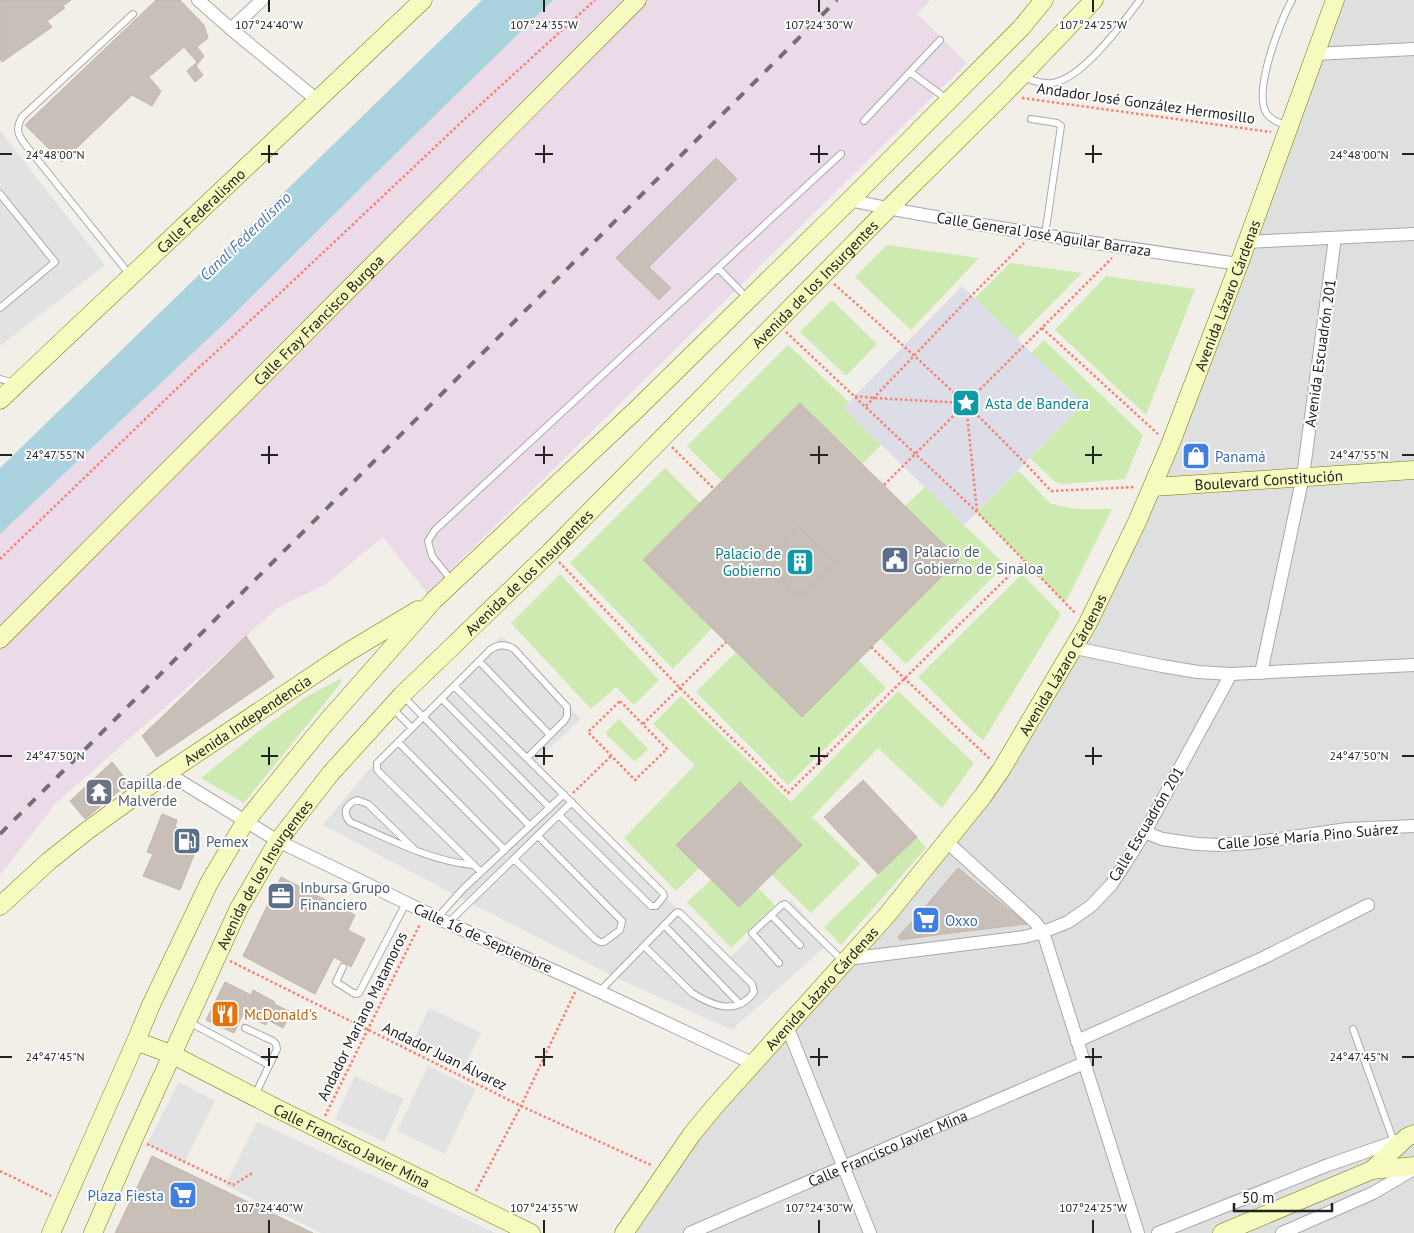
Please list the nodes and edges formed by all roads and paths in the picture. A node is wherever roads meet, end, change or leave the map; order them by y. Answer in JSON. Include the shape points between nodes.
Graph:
{"nodes":[{"id":1,"x":198,"y":0,"type":"edge"},
{"id":2,"x":262,"y":0,"type":"edge"},
{"id":3,"x":423,"y":0,"type":"edge"},
{"id":4,"x":595,"y":0,"type":"edge"},
{"id":5,"x":636,"y":0,"type":"edge"},
{"id":6,"x":1044,"y":0,"type":"edge"},
{"id":7,"x":1094,"y":0,"type":"edge"},
{"id":8,"x":1140,"y":0,"type":"edge"},
{"id":9,"x":1292,"y":0,"type":"edge"},
{"id":10,"x":1335,"y":0,"type":"edge"},
{"id":11,"x":133,"y":14,"type":"dead end"},
{"id":12,"x":231,"y":29,"type":"junction"},
{"id":13,"x":940,"y":40,"type":"dead end"},
{"id":14,"x":1414,"y":49,"type":"edge"},
{"id":15,"x":1316,"y":54,"type":"junction"},
{"id":16,"x":910,"y":72,"type":"junction"},
{"id":17,"x":1021,"y":77,"type":"junction"},
{"id":18,"x":1003,"y":96,"type":"junction"},
{"id":19,"x":316,"y":100,"type":"junction"},
{"id":20,"x":949,"y":100,"type":"junction"},
{"id":21,"x":1031,"y":119,"type":"dead end"},
{"id":22,"x":864,"y":121,"type":"dead end"},
{"id":23,"x":1287,"y":130,"type":"junction"},
{"id":24,"x":841,"y":154,"type":"dead end"},
{"id":25,"x":0,"y":194,"type":"edge"},
{"id":26,"x":850,"y":200,"type":"junction"},
{"id":27,"x":888,"y":209,"type":"junction"},
{"id":28,"x":1039,"y":234,"type":"junction"},
{"id":29,"x":1414,"y":234,"type":"edge"},
{"id":30,"x":1336,"y":238,"type":"junction"},
{"id":31,"x":1246,"y":242,"type":"junction"},
{"id":32,"x":1122,"y":248,"type":"junction"},
{"id":33,"x":1238,"y":264,"type":"junction"},
{"id":34,"x":718,"y":268,"type":"junction"},
{"id":35,"x":824,"y":274,"type":"junction"},
{"id":36,"x":131,"y":276,"type":"junction"},
{"id":37,"x":749,"y":300,"type":"junction"},
{"id":38,"x":0,"y":308,"type":"edge"},
{"id":39,"x":776,"y":323,"type":"junction"},
{"id":40,"x":1042,"y":327,"type":"junction"},
{"id":41,"x":914,"y":356,"type":"junction"},
{"id":42,"x":0,"y":379,"type":"edge"},
{"id":43,"x":17,"y":384,"type":"junction"},
{"id":44,"x":855,"y":396,"type":"junction"},
{"id":45,"x":874,"y":398,"type":"junction"},
{"id":46,"x":0,"y":400,"type":"edge"},
{"id":47,"x":966,"y":403,"type":"junction"},
{"id":48,"x":866,"y":407,"type":"junction"},
{"id":49,"x":1170,"y":445,"type":"junction"},
{"id":50,"x":915,"y":453,"type":"junction"},
{"id":51,"x":695,"y":470,"type":"dead end"},
{"id":52,"x":1414,"y":470,"type":"edge"},
{"id":53,"x":1303,"y":476,"type":"junction"},
{"id":54,"x":884,"y":485,"type":"dead end"},
{"id":55,"x":1153,"y":486,"type":"junction"},
{"id":56,"x":714,"y":489,"type":"dead end"},
{"id":57,"x":977,"y":512,"type":"junction"},
{"id":58,"x":550,"y":552,"type":"junction"},
{"id":59,"x":0,"y":558,"type":"edge"},
{"id":60,"x":1024,"y":561,"type":"junction"},
{"id":61,"x":453,"y":582,"type":"junction"},
{"id":62,"x":434,"y":600,"type":"junction"},
{"id":63,"x":1087,"y":625,"type":"junction"},
{"id":64,"x":0,"y":639,"type":"edge"},
{"id":65,"x":726,"y":642,"type":"dead end"},
{"id":66,"x":872,"y":647,"type":"dead end"},
{"id":67,"x":1075,"y":648,"type":"junction"},
{"id":68,"x":479,"y":661,"type":"junction"},
{"id":69,"x":1414,"y":665,"type":"edge"},
{"id":70,"x":1231,"y":674,"type":"junction"},
{"id":71,"x":1262,"y":674,"type":"junction"},
{"id":72,"x":904,"y":679,"type":"junction"},
{"id":73,"x":454,"y":686,"type":"junction"},
{"id":74,"x":680,"y":688,"type":"junction"},
{"id":75,"x":442,"y":699,"type":"junction"},
{"id":76,"x":397,"y":701,"type":"junction"},
{"id":77,"x":424,"y":717,"type":"junction"},
{"id":78,"x":643,"y":724,"type":"junction"},
{"id":79,"x":412,"y":728,"type":"junction"},
{"id":80,"x":550,"y":735,"type":"junction"},
{"id":81,"x":398,"y":742,"type":"junction"},
{"id":82,"x":527,"y":758,"type":"junction"},
{"id":83,"x":1001,"y":770,"type":"junction"},
{"id":84,"x":167,"y":773,"type":"junction"},
{"id":85,"x":564,"y":794,"type":"junction"},
{"id":86,"x":572,"y":802,"type":"junction"},
{"id":87,"x":550,"y":808,"type":"junction"},
{"id":88,"x":559,"y":815,"type":"junction"},
{"id":89,"x":245,"y":822,"type":"junction"},
{"id":90,"x":530,"y":826,"type":"junction"},
{"id":91,"x":1414,"y":826,"type":"edge"},
{"id":92,"x":1145,"y":832,"type":"junction"},
{"id":93,"x":538,"y":836,"type":"junction"},
{"id":94,"x":278,"y":841,"type":"junction"},
{"id":95,"x":946,"y":841,"type":"junction"},
{"id":96,"x":414,"y":849,"type":"junction"},
{"id":97,"x":505,"y":850,"type":"junction"},
{"id":98,"x":514,"y":859,"type":"junction"},
{"id":99,"x":473,"y":865,"type":"junction"},
{"id":100,"x":481,"y":872,"type":"junction"},
{"id":101,"x":406,"y":903,"type":"junction"},
{"id":102,"x":1368,"y":905,"type":"dead end"},
{"id":103,"x":0,"y":906,"type":"edge"},
{"id":104,"x":771,"y":915,"type":"junction"},
{"id":105,"x":437,"y":918,"type":"junction"},
{"id":106,"x":664,"y":925,"type":"junction"},
{"id":107,"x":1043,"y":932,"type":"junction"},
{"id":108,"x":800,"y":945,"type":"dead end"},
{"id":109,"x":644,"y":946,"type":"junction"},
{"id":110,"x":218,"y":955,"type":"junction"},
{"id":111,"x":845,"y":960,"type":"junction"},
{"id":112,"x":779,"y":963,"type":"dead end"},
{"id":113,"x":343,"y":968,"type":"dead end"},
{"id":114,"x":579,"y":982,"type":"junction"},
{"id":115,"x":600,"y":991,"type":"junction"},
{"id":116,"x":740,"y":1004,"type":"junction"},
{"id":117,"x":188,"y":1022,"type":"junction"},
{"id":118,"x":787,"y":1026,"type":"junction"},
{"id":119,"x":245,"y":1028,"type":"dead end"},
{"id":120,"x":1353,"y":1029,"type":"dead end"},
{"id":121,"x":368,"y":1030,"type":"junction"},
{"id":122,"x":1077,"y":1040,"type":"junction"},
{"id":123,"x":136,"y":1041,"type":"junction"},
{"id":124,"x":173,"y":1055,"type":"junction"},
{"id":125,"x":1084,"y":1063,"type":"junction"},
{"id":126,"x":270,"y":1064,"type":"junction"},
{"id":127,"x":752,"y":1064,"type":"junction"},
{"id":128,"x":254,"y":1096,"type":"junction"},
{"id":129,"x":521,"y":1106,"type":"junction"},
{"id":130,"x":319,"y":1129,"type":"junction"},
{"id":131,"x":134,"y":1138,"type":"junction"},
{"id":132,"x":1405,"y":1138,"type":"edge"},
{"id":133,"x":843,"y":1167,"type":"junction"},
{"id":134,"x":1414,"y":1167,"type":"edge"},
{"id":135,"x":1372,"y":1170,"type":"junction"},
{"id":136,"x":0,"y":1171,"type":"edge"},
{"id":137,"x":666,"y":1171,"type":"junction"},
{"id":138,"x":254,"y":1172,"type":"dead end"},
{"id":139,"x":64,"y":1202,"type":"junction"},
{"id":140,"x":470,"y":1203,"type":"junction"},
{"id":141,"x":51,"y":1233,"type":"edge"},
{"id":142,"x":93,"y":1233,"type":"edge"},
{"id":143,"x":532,"y":1233,"type":"edge"},
{"id":144,"x":624,"y":1233,"type":"edge"},
{"id":145,"x":690,"y":1233,"type":"edge"},
{"id":146,"x":870,"y":1233,"type":"edge"},
{"id":147,"x":1138,"y":1233,"type":"edge"},
{"id":148,"x":1158,"y":1233,"type":"edge"},
{"id":149,"x":1222,"y":1233,"type":"edge"},
{"id":150,"x":1282,"y":1233,"type":"edge"}],
"edges":[{"from":1,"to":12,"type":"street"},
{"from":2,"to":12,"type":"street"},
{"from":3,"to":19,"type":"main road","name":"Calle Federalismo"},
{"from":4,"to":59,"type":"path","via":[[435,146]]},
{"from":5,"to":64,"type":"main road","name":"Calle Fray Francisco Burgoa"},
{"from":6,"to":20,"type":"main road","via":[[1021,28]]},
{"from":7,"to":17,"type":"main road","name":"Avenida de los Insurgentes"},
{"from":8,"to":17,"type":"lane","via":[[1086,64],[1064,80],[1046,83]]},
{"from":9,"to":23,"type":"lane","via":[[1269,60],[1262,89],[1267,114]]},
{"from":10,"to":15,"type":"main road","name":"Avenida Lázaro Cárdenas"},
{"from":11,"to":36,"type":"lane","via":[[22,117],[18,125],[24,143]]},
{"from":12,"to":19,"type":"street"},
{"from":13,"to":16,"type":"lane"},
{"from":14,"to":15,"type":"street"},
{"from":15,"to":23,"type":"main road","name":"Avenida Lázaro Cárdenas"},
{"from":16,"to":20,"type":"lane"},
{"from":16,"to":22,"type":"lane"},
{"from":17,"to":18,"type":"main road","name":"Avenida de los Insurgentes"},
{"from":18,"to":23,"type":"path","name":"Andador José González Hermosillo"},
{"from":18,"to":27,"type":"main road","name":"Avenida de los Insurgentes"},
{"from":19,"to":36,"type":"main road","name":"Calle Federalismo"},
{"from":20,"to":26,"type":"main road"},
{"from":21,"to":28,"type":"lane","via":[[1060,126]]},
{"from":23,"to":31,"type":"main road","name":"Avenida Lázaro Cárdenas"},
{"from":24,"to":34,"type":"lane"},
{"from":25,"to":38,"type":"lane","via":[[55,262]]},
{"from":26,"to":27,"type":"street","name":"Calle General José Aguilar Barraza"},
{"from":26,"to":37,"type":"main road"},
{"from":27,"to":28,"type":"street","name":"Calle General José Aguilar Barraza"},
{"from":27,"to":35,"type":"main road","name":"Avenida de los Insurgentes"},
{"from":28,"to":32,"type":"street","name":"Calle General José Aguilar Barraza"},
{"from":28,"to":41,"type":"path","via":[[972,295]]},
{"from":29,"to":30,"type":"street"},
{"from":30,"to":31,"type":"street"},
{"from":30,"to":53,"type":"street","name":"Avenida Escuadrón 201"},
{"from":31,"to":33,"type":"main road","name":"Avenida Lázaro Cárdenas"},
{"from":32,"to":33,"type":"street","name":"Calle General José Aguilar Barraza"},
{"from":32,"to":40,"type":"path"},
{"from":33,"to":49,"type":"main road","name":"Avenida Lázaro Cárdenas"},
{"from":34,"to":37,"type":"lane"},
{"from":34,"to":61,"type":"lane","via":[[435,530],[428,541],[432,556]]},
{"from":35,"to":39,"type":"main road","name":"Avenida de los Insurgentes"},
{"from":35,"to":41,"type":"path"},
{"from":36,"to":43,"type":"main road","name":"Calle Federalismo"},
{"from":37,"to":61,"type":"main road"},
{"from":39,"to":44,"type":"path"},
{"from":39,"to":58,"type":"main road","name":"Avenida de los Insurgentes"},
{"from":40,"to":47,"type":"path"},
{"from":40,"to":49,"type":"path"},
{"from":41,"to":45,"type":"path"},
{"from":41,"to":47,"type":"path"},
{"from":42,"to":43,"type":"lane"},
{"from":43,"to":46,"type":"main road","name":"Calle Federalismo"},
{"from":44,"to":45,"type":"path"},
{"from":44,"to":48,"type":"path"},
{"from":45,"to":47,"type":"path"},
{"from":45,"to":48,"type":"path"},
{"from":47,"to":50,"type":"path"},
{"from":47,"to":55,"type":"path","via":[[1051,491]]},
{"from":47,"to":57,"type":"path"},
{"from":48,"to":50,"type":"path"},
{"from":49,"to":55,"type":"main road","name":"Avenida Lázaro Cárdenas"},
{"from":50,"to":54,"type":"path"},
{"from":50,"to":57,"type":"path"},
{"from":51,"to":56,"type":"path"},
{"from":52,"to":53,"type":"main road","name":"Boulevard Constitución"},
{"from":53,"to":55,"type":"main road","name":"Boulevard Constitución"},
{"from":53,"to":71,"type":"street","name":"Avenida Escuadrón 201"},
{"from":55,"to":63,"type":"main road","name":"Avenida Lázaro Cárdenas"},
{"from":57,"to":60,"type":"path"},
{"from":58,"to":74,"type":"path"},
{"from":58,"to":76,"type":"main road","name":"Avenida de los Insurgentes"},
{"from":60,"to":63,"type":"path"},
{"from":60,"to":72,"type":"path"},
{"from":61,"to":62,"type":"main road"},
{"from":62,"to":84,"type":"main road","name":"Avenida Independencia","via":[[348,652]]},
{"from":62,"to":89,"type":"main road","via":[[324,725]]},
{"from":63,"to":67,"type":"main road","name":"Avenida Lázaro Cárdenas"},
{"from":65,"to":74,"type":"path"},
{"from":66,"to":72,"type":"path"},
{"from":67,"to":70,"type":"street","via":[[1198,672]]},
{"from":67,"to":83,"type":"main road","name":"Avenida Lázaro Cárdenas"},
{"from":68,"to":73,"type":"lane"},
{"from":68,"to":80,"type":"lane"},
{"from":68,"to":80,"type":"lane","via":[[499,646],[514,649],[567,707],[564,721]]},
{"from":69,"to":71,"type":"street"},
{"from":70,"to":71,"type":"street"},
{"from":70,"to":92,"type":"street","name":"Calle Escuadrón 201"},
{"from":72,"to":74,"type":"path","via":[[788,793]]},
{"from":72,"to":83,"type":"path"},
{"from":73,"to":75,"type":"lane"},
{"from":73,"to":82,"type":"lane"},
{"from":74,"to":78,"type":"path"},
{"from":75,"to":77,"type":"lane"},
{"from":75,"to":87,"type":"lane"},
{"from":76,"to":77,"type":"lane"},
{"from":76,"to":79,"type":"lane"},
{"from":76,"to":94,"type":"main road","name":"Avenida de los Insurgentes","via":[[331,773]]},
{"from":77,"to":79,"type":"lane"},
{"from":77,"to":90,"type":"lane"},
{"from":78,"to":78,"type":"path","via":[[620,701],[588,732],[634,780],[667,749]]},
{"from":79,"to":81,"type":"lane"},
{"from":80,"to":82,"type":"lane"},
{"from":81,"to":97,"type":"lane"},
{"from":81,"to":99,"type":"lane","via":[[378,762],[377,769]]},
{"from":82,"to":85,"type":"lane"},
{"from":83,"to":95,"type":"main road","name":"Avenida Lázaro Cárdenas"},
{"from":84,"to":89,"type":"street","name":"Calle 16 de Septiembre"},
{"from":84,"to":103,"type":"main road","name":"Avenida Independencia","via":[[49,861]]},
{"from":85,"to":86,"type":"lane"},
{"from":85,"to":87,"type":"lane"},
{"from":86,"to":88,"type":"lane"},
{"from":86,"to":88,"type":"lane","via":[[664,894],[656,906],[651,906]]},
{"from":87,"to":90,"type":"lane"},
{"from":88,"to":93,"type":"lane"},
{"from":89,"to":94,"type":"street","name":"Calle 16 de Septiembre"},
{"from":89,"to":123,"type":"main road","via":[[209,883]]},
{"from":90,"to":97,"type":"lane"},
{"from":91,"to":92,"type":"street","name":"Calle José María Pino Suárez","via":[[1347,829],[1219,845],[1162,839]]},
{"from":92,"to":107,"type":"street","name":"Calle Escuadrón 201","via":[[1111,884],[1091,906],[1068,922]]},
{"from":93,"to":98,"type":"lane"},
{"from":93,"to":98,"type":"lane","via":[[622,921],[620,930],[604,942],[595,939]]},
{"from":94,"to":101,"type":"street","name":"Calle 16 de Septiembre"},
{"from":94,"to":110,"type":"main road","name":"Avenida de los Insurgentes","via":[[239,908]]},
{"from":95,"to":107,"type":"street"},
{"from":95,"to":111,"type":"main road","name":"Avenida Lázaro Cárdenas","via":[[887,915]]},
{"from":96,"to":96,"type":"lane","via":[[350,822],[346,817],[347,806],[357,800],[368,804]]},
{"from":96,"to":99,"type":"lane","via":[[455,863]]},
{"from":97,"to":100,"type":"lane"},
{"from":98,"to":105,"type":"lane"},
{"from":99,"to":100,"type":"lane"},
{"from":100,"to":105,"type":"lane"},
{"from":101,"to":105,"type":"street","name":"Calle 16 de Septiembre"},
{"from":101,"to":113,"type":"lane","via":[[359,993],[337,984]]},
{"from":102,"to":122,"type":"street","via":[[1263,958]]},
{"from":104,"to":108,"type":"lane"},
{"from":104,"to":111,"type":"lane","via":[[786,905]]},
{"from":104,"to":112,"type":"lane","via":[[752,933]]},
{"from":105,"to":114,"type":"street","name":"Calle 16 de Septiembre"},
{"from":105,"to":121,"type":"path","name":"Andador Mariano Matamoros"},
{"from":106,"to":109,"type":"lane"},
{"from":106,"to":116,"type":"lane"},
{"from":106,"to":116,"type":"lane","via":[[676,912],[680,913],[752,984],[753,994]]},
{"from":107,"to":111,"type":"street","name":"Calle Escuadrón 201"},
{"from":107,"to":122,"type":"street"},
{"from":109,"to":115,"type":"lane"},
{"from":109,"to":116,"type":"lane","via":[[692,993],[724,1007]]},
{"from":110,"to":117,"type":"main road","name":"Avenida de los Insurgentes"},
{"from":110,"to":121,"type":"path","name":"Andador Juan Álvarez"},
{"from":111,"to":118,"type":"main road","name":"Avenida Lázaro Cárdenas"},
{"from":114,"to":115,"type":"street","name":"Calle 16 de Septiembre"},
{"from":114,"to":129,"type":"path"},
{"from":115,"to":127,"type":"street","name":"Calle 16 de Septiembre"},
{"from":117,"to":124,"type":"main road","name":"Avenida de los Insurgentes"},
{"from":117,"to":126,"type":"lane"},
{"from":118,"to":127,"type":"main road","name":"Avenida Lázaro Cárdenas"},
{"from":118,"to":133,"type":"street"},
{"from":119,"to":126,"type":"lane","via":[[276,1044]]},
{"from":120,"to":132,"type":"lane"},
{"from":121,"to":129,"type":"path","name":"Andador Juan Álvarez"},
{"from":121,"to":130,"type":"path","name":"Andador Mariano Matamoros"},
{"from":122,"to":125,"type":"street"},
{"from":123,"to":124,"type":"main road","name":"Calle Francisco Javier Mina"},
{"from":123,"to":139,"type":"main road"},
{"from":124,"to":128,"type":"main road","name":"Calle Francisco Javier Mina"},
{"from":124,"to":131,"type":"main road","name":"Avenida de los Insurgentes"},
{"from":125,"to":133,"type":"street","name":"Calle Francisco Javier Mina"},
{"from":125,"to":147,"type":"street"},
{"from":126,"to":128,"type":"lane"},
{"from":127,"to":137,"type":"main road","name":"Avenida Lázaro Cárdenas"},
{"from":128,"to":130,"type":"main road","name":"Calle Francisco Javier Mina"},
{"from":129,"to":137,"type":"path","name":"Andador Juan Álvarez"},
{"from":129,"to":140,"type":"path"},
{"from":130,"to":140,"type":"main road","name":"Calle Francisco Javier Mina"},
{"from":131,"to":138,"type":"path","via":[[233,1185]]},
{"from":131,"to":142,"type":"main road","name":"Avenida de los Insurgentes"},
{"from":132,"to":135,"type":"main road"},
{"from":132,"to":148,"type":"street"},
{"from":133,"to":145,"type":"street","name":"Calle Francisco Javier Mina"},
{"from":133,"to":146,"type":"street"},
{"from":134,"to":135,"type":"main road"},
{"from":134,"to":150,"type":"street","via":[[1373,1194]]},
{"from":135,"to":149,"type":"main road"},
{"from":136,"to":139,"type":"path"},
{"from":137,"to":144,"type":"main road","name":"Avenida Lázaro Cárdenas"},
{"from":139,"to":141,"type":"main road"},
{"from":140,"to":143,"type":"main road","name":"Calle Francisco Javier Mina"}]}
